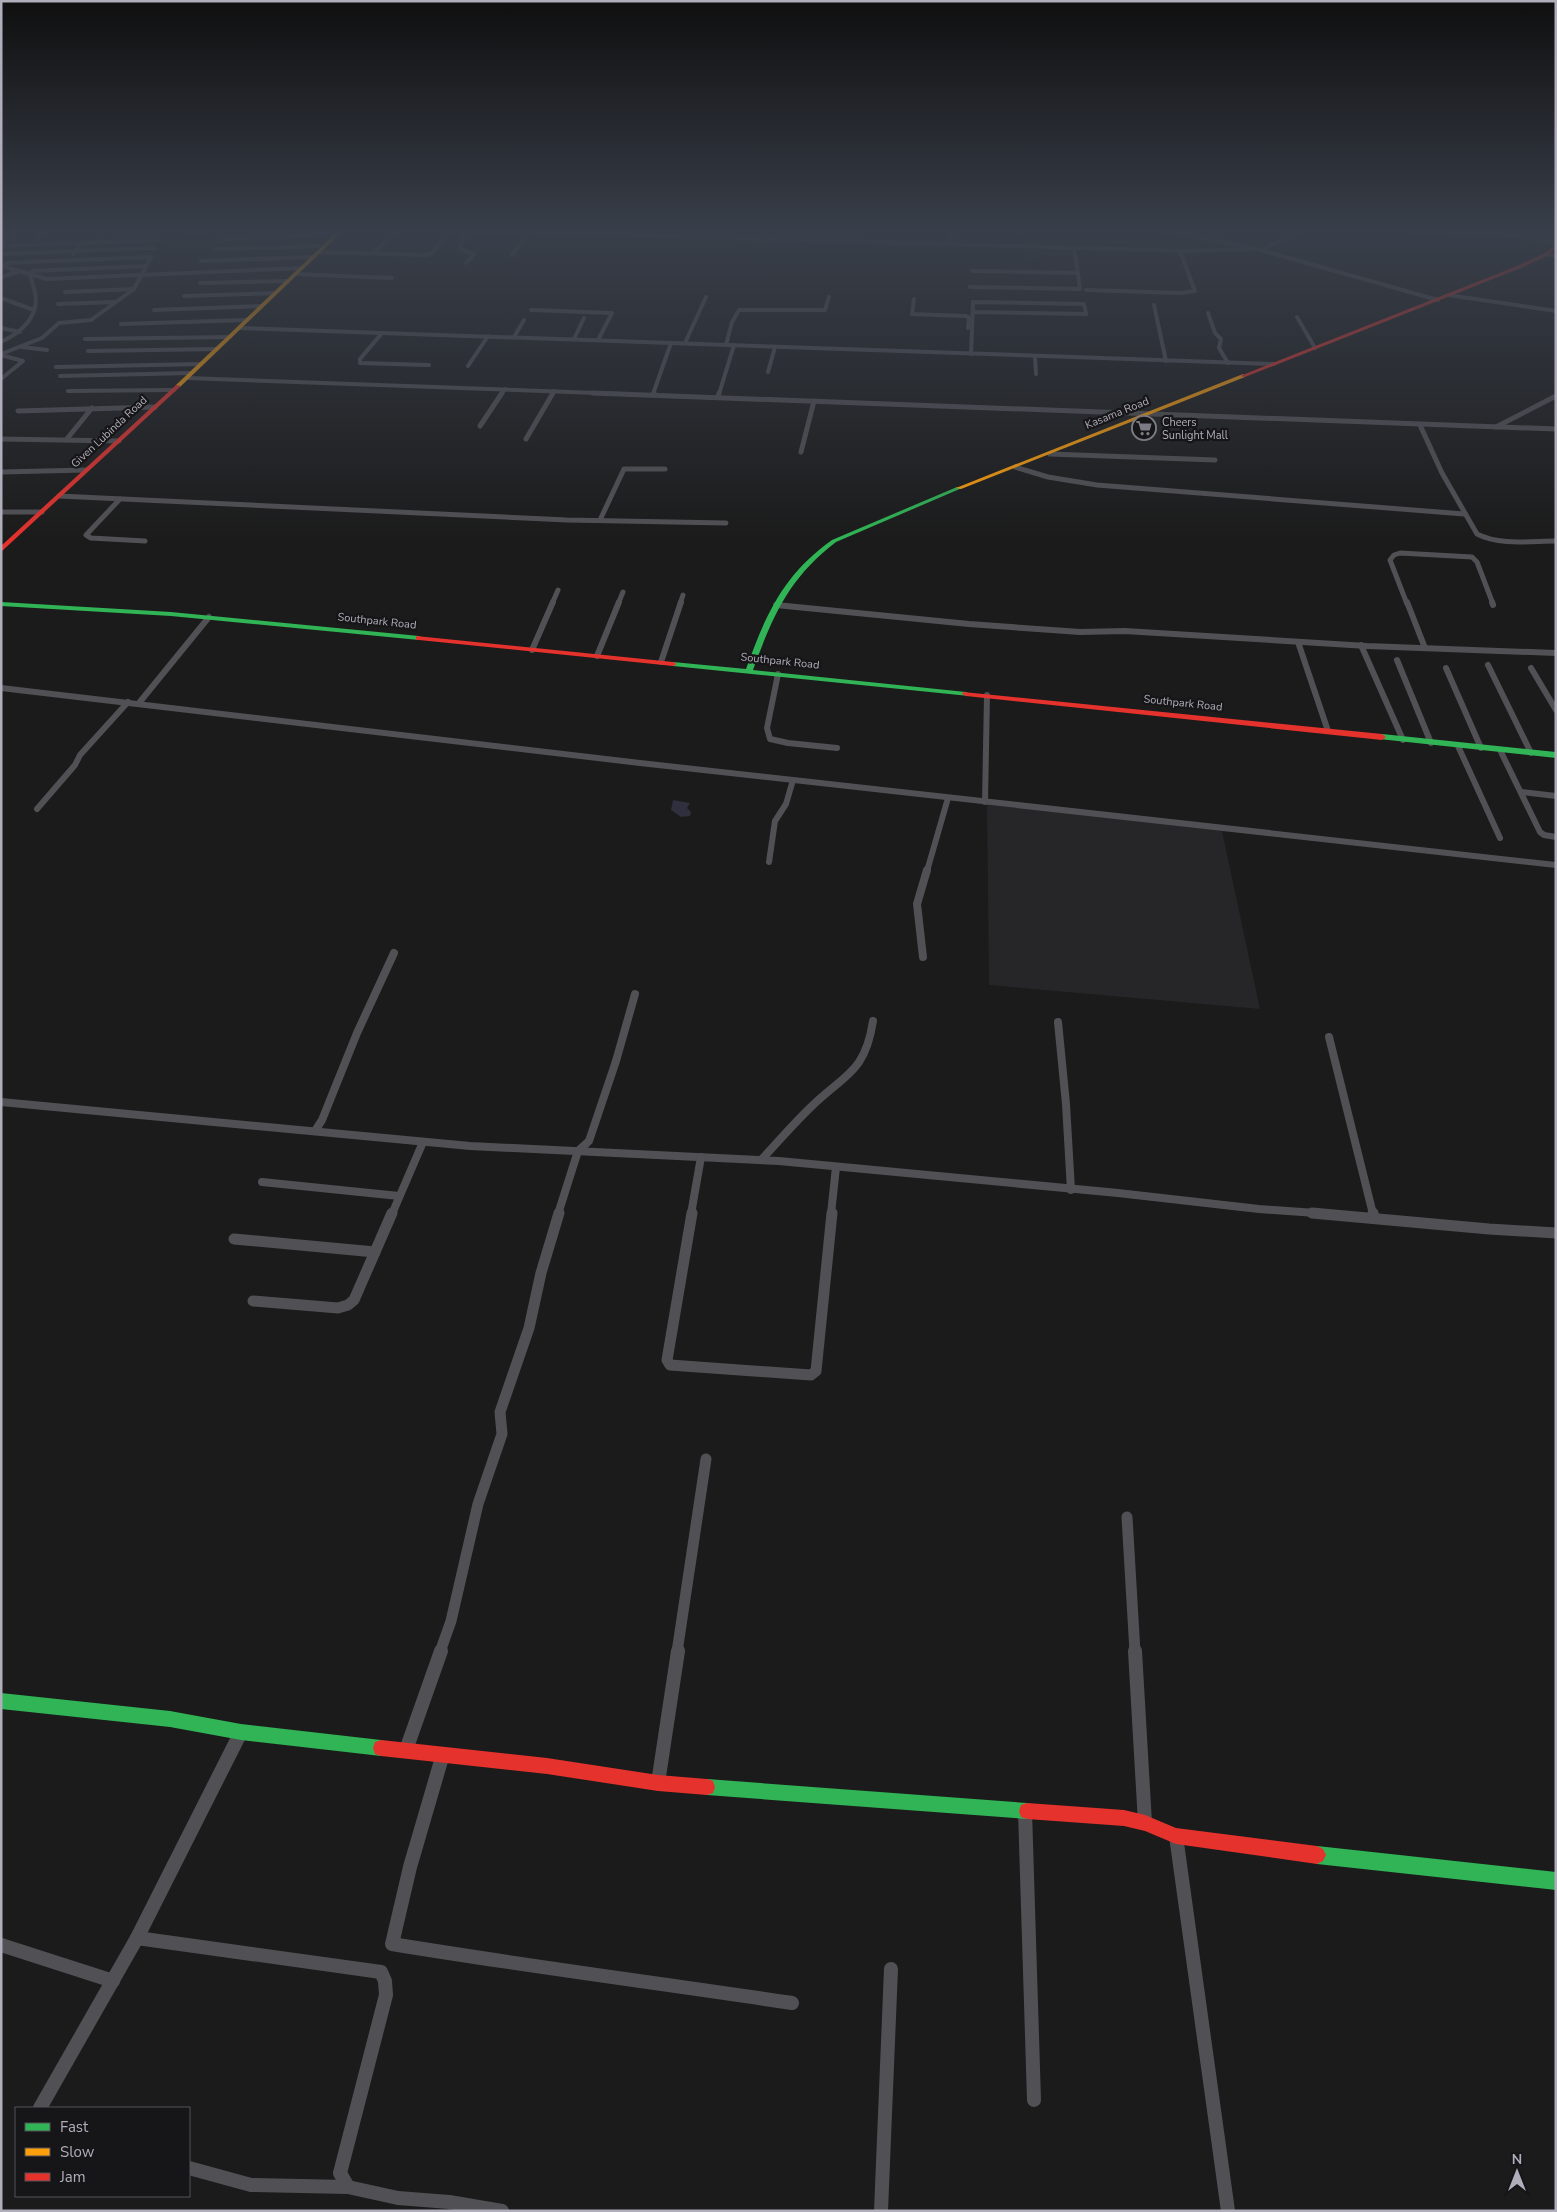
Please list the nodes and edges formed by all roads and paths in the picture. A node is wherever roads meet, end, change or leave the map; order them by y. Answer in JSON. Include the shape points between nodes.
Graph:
{"nodes":[{"id":1,"x":18,"y":333,"type":"edge"},
{"id":2,"x":47,"y":333,"type":"edge"},
{"id":3,"x":234,"y":333,"type":"edge"},
{"id":4,"x":382,"y":333,"type":"edge"},
{"id":5,"x":390,"y":333,"type":"edge"},
{"id":6,"x":516,"y":333,"type":"edge"},
{"id":7,"x":577,"y":333,"type":"edge"},
{"id":8,"x":602,"y":333,"type":"edge"},
{"id":9,"x":690,"y":333,"type":"edge"},
{"id":10,"x":729,"y":333,"type":"edge"},
{"id":11,"x":968,"y":333,"type":"edge"},
{"id":12,"x":971,"y":333,"type":"edge"},
{"id":13,"x":1160,"y":333,"type":"edge"},
{"id":14,"x":1215,"y":333,"type":"edge"},
{"id":15,"x":1306,"y":333,"type":"edge"},
{"id":16,"x":1353,"y":333,"type":"edge"},
{"id":17,"x":488,"y":336,"type":"junction"},
{"id":18,"x":230,"y":337,"type":"junction"},
{"id":19,"x":514,"y":337,"type":"junction"},
{"id":20,"x":85,"y":339,"type":"dead end"},
{"id":21,"x":574,"y":340,"type":"junction"},
{"id":22,"x":598,"y":340,"type":"junction"},
{"id":23,"x":1,"y":342,"type":"edge"},
{"id":24,"x":671,"y":343,"type":"junction"},
{"id":25,"x":685,"y":343,"type":"junction"},
{"id":26,"x":726,"y":345,"type":"junction"},
{"id":27,"x":734,"y":345,"type":"junction"},
{"id":28,"x":21,"y":347,"type":"junction"},
{"id":29,"x":775,"y":347,"type":"junction"},
{"id":30,"x":1315,"y":348,"type":"junction"},
{"id":31,"x":217,"y":349,"type":"junction"},
{"id":32,"x":47,"y":350,"type":"dead end"},
{"id":33,"x":88,"y":351,"type":"dead end"},
{"id":34,"x":1,"y":354,"type":"edge"},
{"id":35,"x":969,"y":354,"type":"junction"},
{"id":36,"x":1035,"y":356,"type":"junction"},
{"id":37,"x":1166,"y":361,"type":"junction"},
{"id":38,"x":1228,"y":363,"type":"junction"},
{"id":39,"x":201,"y":364,"type":"junction"},
{"id":40,"x":1274,"y":364,"type":"junction"},
{"id":41,"x":429,"y":365,"type":"dead end"},
{"id":42,"x":468,"y":366,"type":"dead end"},
{"id":43,"x":56,"y":367,"type":"dead end"},
{"id":44,"x":768,"y":372,"type":"dead end"},
{"id":45,"x":1036,"y":374,"type":"dead end"},
{"id":46,"x":60,"y":376,"type":"dead end"},
{"id":47,"x":189,"y":376,"type":"junction"},
{"id":48,"x":1,"y":379,"type":"edge"},
{"id":49,"x":505,"y":389,"type":"junction"},
{"id":50,"x":174,"y":390,"type":"junction"},
{"id":51,"x":68,"y":391,"type":"dead end"},
{"id":52,"x":554,"y":391,"type":"junction"},
{"id":53,"x":653,"y":395,"type":"junction"},
{"id":54,"x":1556,"y":396,"type":"edge"},
{"id":55,"x":718,"y":397,"type":"junction"},
{"id":56,"x":814,"y":400,"type":"junction"},
{"id":57,"x":155,"y":407,"type":"junction"},
{"id":58,"x":92,"y":408,"type":"junction"},
{"id":59,"x":18,"y":411,"type":"dead end"},
{"id":60,"x":1146,"y":415,"type":"junction"},
{"id":61,"x":1420,"y":425,"type":"junction"},
{"id":62,"x":480,"y":426,"type":"dead end"},
{"id":63,"x":1496,"y":427,"type":"junction"},
{"id":64,"x":1556,"y":430,"type":"edge"},
{"id":65,"x":526,"y":439,"type":"dead end"},
{"id":66,"x":1,"y":440,"type":"edge"},
{"id":67,"x":66,"y":440,"type":"junction"},
{"id":68,"x":118,"y":441,"type":"junction"},
{"id":69,"x":801,"y":452,"type":"dead end"},
{"id":70,"x":1050,"y":454,"type":"junction"},
{"id":71,"x":1216,"y":460,"type":"dead end"},
{"id":72,"x":1015,"y":467,"type":"junction"},
{"id":73,"x":665,"y":469,"type":"dead end"},
{"id":74,"x":85,"y":472,"type":"junction"},
{"id":75,"x":1,"y":473,"type":"edge"},
{"id":76,"x":59,"y":496,"type":"junction"},
{"id":77,"x":120,"y":499,"type":"junction"},
{"id":78,"x":1,"y":512,"type":"edge"},
{"id":79,"x":42,"y":512,"type":"junction"},
{"id":80,"x":1464,"y":514,"type":"junction"},
{"id":81,"x":600,"y":520,"type":"junction"},
{"id":82,"x":726,"y":522,"type":"dead end"},
{"id":83,"x":145,"y":541,"type":"dead end"},
{"id":84,"x":1556,"y":541,"type":"edge"},
{"id":85,"x":1,"y":550,"type":"edge"},
{"id":86,"x":558,"y":590,"type":"dead end"},
{"id":87,"x":623,"y":592,"type":"dead end"},
{"id":88,"x":683,"y":595,"type":"dead end"},
{"id":89,"x":1,"y":604,"type":"edge"},
{"id":90,"x":776,"y":605,"type":"junction"},
{"id":91,"x":1493,"y":605,"type":"dead end"},
{"id":92,"x":208,"y":617,"type":"junction"},
{"id":93,"x":1298,"y":642,"type":"junction"},
{"id":94,"x":1361,"y":646,"type":"junction"},
{"id":95,"x":1424,"y":648,"type":"junction"},
{"id":96,"x":532,"y":650,"type":"junction"},
{"id":97,"x":1556,"y":653,"type":"edge"},
{"id":98,"x":596,"y":656,"type":"junction"},
{"id":99,"x":1397,"y":660,"type":"dead end"},
{"id":100,"x":662,"y":662,"type":"junction"},
{"id":101,"x":1488,"y":665,"type":"dead end"},
{"id":102,"x":1446,"y":668,"type":"dead end"},
{"id":103,"x":1531,"y":668,"type":"dead end"},
{"id":104,"x":749,"y":670,"type":"junction"},
{"id":105,"x":778,"y":674,"type":"junction"},
{"id":106,"x":1,"y":688,"type":"edge"},
{"id":107,"x":987,"y":695,"type":"junction"},
{"id":108,"x":128,"y":702,"type":"junction"},
{"id":109,"x":139,"y":703,"type":"junction"},
{"id":110,"x":1556,"y":710,"type":"edge"},
{"id":111,"x":1328,"y":731,"type":"junction"},
{"id":112,"x":1404,"y":740,"type":"junction"},
{"id":113,"x":1431,"y":743,"type":"junction"},
{"id":114,"x":1458,"y":746,"type":"junction"},
{"id":115,"x":837,"y":748,"type":"dead end"},
{"id":116,"x":1481,"y":748,"type":"junction"},
{"id":117,"x":1500,"y":750,"type":"junction"},
{"id":118,"x":1531,"y":753,"type":"junction"},
{"id":119,"x":1556,"y":755,"type":"edge"},
{"id":120,"x":793,"y":780,"type":"junction"},
{"id":121,"x":1521,"y":792,"type":"junction"},
{"id":122,"x":1556,"y":796,"type":"edge"},
{"id":123,"x":948,"y":798,"type":"junction"},
{"id":124,"x":985,"y":802,"type":"junction"},
{"id":125,"x":38,"y":809,"type":"dead end"},
{"id":126,"x":1556,"y":837,"type":"edge"},
{"id":127,"x":1500,"y":838,"type":"dead end"},
{"id":128,"x":769,"y":862,"type":"dead end"},
{"id":129,"x":1556,"y":865,"type":"edge"},
{"id":130,"x":394,"y":953,"type":"dead end"},
{"id":131,"x":923,"y":957,"type":"dead end"},
{"id":132,"x":635,"y":994,"type":"dead end"},
{"id":133,"x":873,"y":1021,"type":"dead end"},
{"id":134,"x":1058,"y":1022,"type":"dead end"},
{"id":135,"x":1329,"y":1037,"type":"dead end"},
{"id":136,"x":1,"y":1102,"type":"edge"},
{"id":137,"x":315,"y":1131,"type":"junction"},
{"id":138,"x":423,"y":1142,"type":"junction"},
{"id":139,"x":578,"y":1151,"type":"junction"},
{"id":140,"x":701,"y":1157,"type":"junction"},
{"id":141,"x":761,"y":1160,"type":"junction"},
{"id":142,"x":836,"y":1167,"type":"junction"},
{"id":143,"x":262,"y":1182,"type":"dead end"},
{"id":144,"x":1071,"y":1190,"type":"junction"},
{"id":145,"x":399,"y":1196,"type":"junction"},
{"id":146,"x":1374,"y":1217,"type":"junction"},
{"id":147,"x":1556,"y":1233,"type":"edge"},
{"id":148,"x":234,"y":1239,"type":"dead end"},
{"id":149,"x":375,"y":1252,"type":"junction"},
{"id":150,"x":252,"y":1301,"type":"dead end"},
{"id":151,"x":706,"y":1459,"type":"dead end"},
{"id":152,"x":1127,"y":1517,"type":"dead end"},
{"id":153,"x":1,"y":1701,"type":"edge"},
{"id":154,"x":241,"y":1732,"type":"junction"},
{"id":155,"x":406,"y":1750,"type":"junction"},
{"id":156,"x":442,"y":1754,"type":"junction"},
{"id":157,"x":658,"y":1783,"type":"junction"},
{"id":158,"x":1025,"y":1811,"type":"junction"},
{"id":159,"x":1145,"y":1824,"type":"junction"},
{"id":160,"x":1176,"y":1836,"type":"junction"},
{"id":161,"x":1556,"y":1881,"type":"edge"},
{"id":162,"x":137,"y":1938,"type":"junction"},
{"id":163,"x":1,"y":1945,"type":"edge"},
{"id":164,"x":891,"y":1968,"type":"dead end"},
{"id":165,"x":113,"y":1980,"type":"junction"},
{"id":166,"x":792,"y":2003,"type":"dead end"},
{"id":167,"x":1034,"y":2100,"type":"dead end"},
{"id":168,"x":41,"y":2107,"type":"edge"},
{"id":169,"x":190,"y":2168,"type":"edge"},
{"id":170,"x":348,"y":2187,"type":"junction"},
{"id":171,"x":502,"y":2211,"type":"edge"},
{"id":172,"x":880,"y":2211,"type":"edge"},
{"id":173,"x":1228,"y":2211,"type":"edge"}],
"edges":[{"from":1,"to":23,"type":"street"},
{"from":2,"to":28,"type":"street"},
{"from":3,"to":18,"type":"street","name":"Given Lubinda Road"},
{"from":4,"to":41,"type":"street","via":[[360,363]]},
{"from":5,"to":17,"type":"street"},
{"from":6,"to":19,"type":"street"},
{"from":7,"to":21,"type":"street"},
{"from":8,"to":22,"type":"street"},
{"from":9,"to":25,"type":"street"},
{"from":10,"to":26,"type":"street"},
{"from":11,"to":35,"type":"street"},
{"from":12,"to":35,"type":"street"},
{"from":13,"to":37,"type":"street"},
{"from":14,"to":38,"type":"street","via":[[1221,339],[1219,348]]},
{"from":15,"to":30,"type":"street"},
{"from":16,"to":30,"type":"street","name":"Kasama Road"},
{"from":17,"to":19,"type":"street"},
{"from":17,"to":42,"type":"street"},
{"from":18,"to":20,"type":"street"},
{"from":18,"to":31,"type":"street","name":"Given Lubinda Road"},
{"from":19,"to":21,"type":"street"},
{"from":21,"to":22,"type":"street"},
{"from":22,"to":24,"type":"street"},
{"from":24,"to":25,"type":"street"},
{"from":24,"to":53,"type":"street"},
{"from":25,"to":26,"type":"street"},
{"from":26,"to":27,"type":"street"},
{"from":27,"to":29,"type":"street"},
{"from":27,"to":55,"type":"street"},
{"from":28,"to":32,"type":"street"},
{"from":28,"to":34,"type":"street"},
{"from":29,"to":35,"type":"street"},
{"from":29,"to":44,"type":"street"},
{"from":30,"to":40,"type":"street","name":"Kasama Road"},
{"from":31,"to":33,"type":"street"},
{"from":31,"to":39,"type":"street","name":"Given Lubinda Road"},
{"from":34,"to":48,"type":"street","via":[[24,361]]},
{"from":35,"to":36,"type":"street"},
{"from":36,"to":37,"type":"street"},
{"from":36,"to":45,"type":"street"},
{"from":37,"to":38,"type":"street"},
{"from":38,"to":40,"type":"street"},
{"from":39,"to":43,"type":"street"},
{"from":39,"to":47,"type":"street","name":"Given Lubinda Road"},
{"from":40,"to":60,"type":"street","name":"Kasama Road"},
{"from":46,"to":47,"type":"street"},
{"from":47,"to":49,"type":"street"},
{"from":47,"to":50,"type":"street","name":"Given Lubinda Road"},
{"from":49,"to":52,"type":"street"},
{"from":49,"to":62,"type":"street"},
{"from":50,"to":51,"type":"street"},
{"from":50,"to":57,"type":"street","name":"Given Lubinda Road"},
{"from":52,"to":53,"type":"street"},
{"from":52,"to":65,"type":"street"},
{"from":53,"to":55,"type":"street"},
{"from":54,"to":63,"type":"street"},
{"from":55,"to":56,"type":"street"},
{"from":56,"to":60,"type":"street"},
{"from":56,"to":69,"type":"street"},
{"from":57,"to":58,"type":"street"},
{"from":57,"to":68,"type":"street","name":"Given Lubinda Road"},
{"from":58,"to":59,"type":"street"},
{"from":58,"to":67,"type":"street"},
{"from":60,"to":61,"type":"street"},
{"from":60,"to":70,"type":"street","name":"Kasama Road"},
{"from":61,"to":63,"type":"street"},
{"from":61,"to":80,"type":"street"},
{"from":63,"to":64,"type":"street"},
{"from":66,"to":67,"type":"street"},
{"from":67,"to":68,"type":"street"},
{"from":68,"to":74,"type":"street","name":"Given Lubinda Road"},
{"from":70,"to":71,"type":"street"},
{"from":70,"to":72,"type":"street","name":"Kasama Road"},
{"from":72,"to":80,"type":"street","via":[[1048,477],[1097,485]]},
{"from":72,"to":90,"type":"street","name":"Kasama Road","via":[[849,533],[823,547],[792,576]]},
{"from":73,"to":81,"type":"street","via":[[624,469]]},
{"from":74,"to":75,"type":"street"},
{"from":74,"to":76,"type":"street","name":"Given Lubinda Road"},
{"from":76,"to":77,"type":"street"},
{"from":76,"to":79,"type":"street","name":"Given Lubinda Road"},
{"from":77,"to":81,"type":"street"},
{"from":77,"to":83,"type":"street","via":[[86,535]]},
{"from":78,"to":79,"type":"street"},
{"from":79,"to":85,"type":"street","name":"Given Lubinda Road"},
{"from":80,"to":84,"type":"street","via":[[1477,534],[1484,538]]},
{"from":81,"to":82,"type":"street"},
{"from":86,"to":96,"type":"street"},
{"from":87,"to":98,"type":"street"},
{"from":88,"to":100,"type":"street"},
{"from":89,"to":92,"type":"street","name":"Southpark Road"},
{"from":90,"to":93,"type":"street","via":[[1080,632],[1126,631]]},
{"from":90,"to":104,"type":"street","name":"Kasama Road"},
{"from":91,"to":95,"type":"street","via":[[1477,562],[1472,557],[1394,555],[1390,560]]},
{"from":92,"to":96,"type":"street","name":"Southpark Road"},
{"from":92,"to":109,"type":"street"},
{"from":93,"to":94,"type":"street"},
{"from":93,"to":111,"type":"street"},
{"from":94,"to":95,"type":"street"},
{"from":94,"to":112,"type":"street"},
{"from":95,"to":97,"type":"street"},
{"from":96,"to":98,"type":"street","name":"Southpark Road"},
{"from":98,"to":100,"type":"street","name":"Southpark Road"},
{"from":99,"to":113,"type":"street"},
{"from":100,"to":104,"type":"street","name":"Southpark Road"},
{"from":101,"to":118,"type":"street"},
{"from":102,"to":116,"type":"street"},
{"from":103,"to":110,"type":"street"},
{"from":104,"to":105,"type":"street","name":"Southpark Road"},
{"from":105,"to":107,"type":"street","name":"Southpark Road"},
{"from":105,"to":115,"type":"street","via":[[767,728],[770,739]]},
{"from":106,"to":108,"type":"street"},
{"from":107,"to":111,"type":"street","name":"Southpark Road"},
{"from":107,"to":124,"type":"street"},
{"from":108,"to":109,"type":"street"},
{"from":108,"to":125,"type":"street","via":[[80,755],[76,765]]},
{"from":109,"to":120,"type":"street"},
{"from":111,"to":112,"type":"street","name":"Southpark Road"},
{"from":112,"to":113,"type":"street","name":"Southpark Road"},
{"from":113,"to":114,"type":"street","name":"Southpark Road"},
{"from":114,"to":116,"type":"street","name":"Southpark Road"},
{"from":114,"to":127,"type":"street"},
{"from":116,"to":117,"type":"street","name":"Southpark Road"},
{"from":117,"to":118,"type":"street","name":"Southpark Road"},
{"from":117,"to":121,"type":"street"},
{"from":118,"to":119,"type":"street","name":"Southpark Road"},
{"from":120,"to":123,"type":"street"},
{"from":120,"to":128,"type":"street","via":[[786,804],[775,821]]},
{"from":121,"to":122,"type":"street"},
{"from":121,"to":126,"type":"street","via":[[1540,832]]},
{"from":123,"to":124,"type":"street"},
{"from":123,"to":131,"type":"street","via":[[916,904]]},
{"from":124,"to":129,"type":"street"},
{"from":130,"to":137,"type":"street"},
{"from":132,"to":139,"type":"street","via":[[589,1141]]},
{"from":133,"to":141,"type":"street","via":[[870,1041],[861,1062],[793,1123]]},
{"from":134,"to":144,"type":"street"},
{"from":135,"to":146,"type":"street"},
{"from":136,"to":137,"type":"street"},
{"from":137,"to":138,"type":"street"},
{"from":138,"to":139,"type":"street"},
{"from":138,"to":145,"type":"street"},
{"from":139,"to":140,"type":"street"},
{"from":139,"to":155,"type":"street","via":[[541,1273],[522,1351],[500,1412],[502,1434],[478,1504],[451,1622]]},
{"from":140,"to":141,"type":"street"},
{"from":140,"to":142,"type":"street","via":[[667,1360],[670,1365],[811,1375],[816,1371]]},
{"from":141,"to":142,"type":"street"},
{"from":142,"to":144,"type":"street"},
{"from":143,"to":145,"type":"street"},
{"from":144,"to":146,"type":"street"},
{"from":145,"to":149,"type":"street"},
{"from":146,"to":147,"type":"street"},
{"from":148,"to":149,"type":"street"},
{"from":149,"to":150,"type":"street","via":[[354,1300],[348,1305],[338,1308]]},
{"from":151,"to":157,"type":"street"},
{"from":152,"to":159,"type":"street"},
{"from":153,"to":154,"type":"street","via":[[170,1719]]},
{"from":154,"to":155,"type":"street"},
{"from":154,"to":162,"type":"street"},
{"from":155,"to":156,"type":"street"},
{"from":156,"to":157,"type":"street"},
{"from":156,"to":166,"type":"street","via":[[392,1944],[524,1966]]},
{"from":157,"to":158,"type":"street"},
{"from":158,"to":159,"type":"street","via":[[1124,1818]]},
{"from":158,"to":167,"type":"street"},
{"from":159,"to":160,"type":"street"},
{"from":160,"to":161,"type":"street"},
{"from":160,"to":173,"type":"street"},
{"from":162,"to":165,"type":"street"},
{"from":162,"to":170,"type":"street","via":[[380,1972],[385,1981],[386,1995],[340,2172]]},
{"from":163,"to":165,"type":"street"},
{"from":164,"to":172,"type":"street"},
{"from":165,"to":168,"type":"street"},
{"from":169,"to":170,"type":"street","via":[[251,2185]]},
{"from":170,"to":171,"type":"street","via":[[398,2198]]}]}
